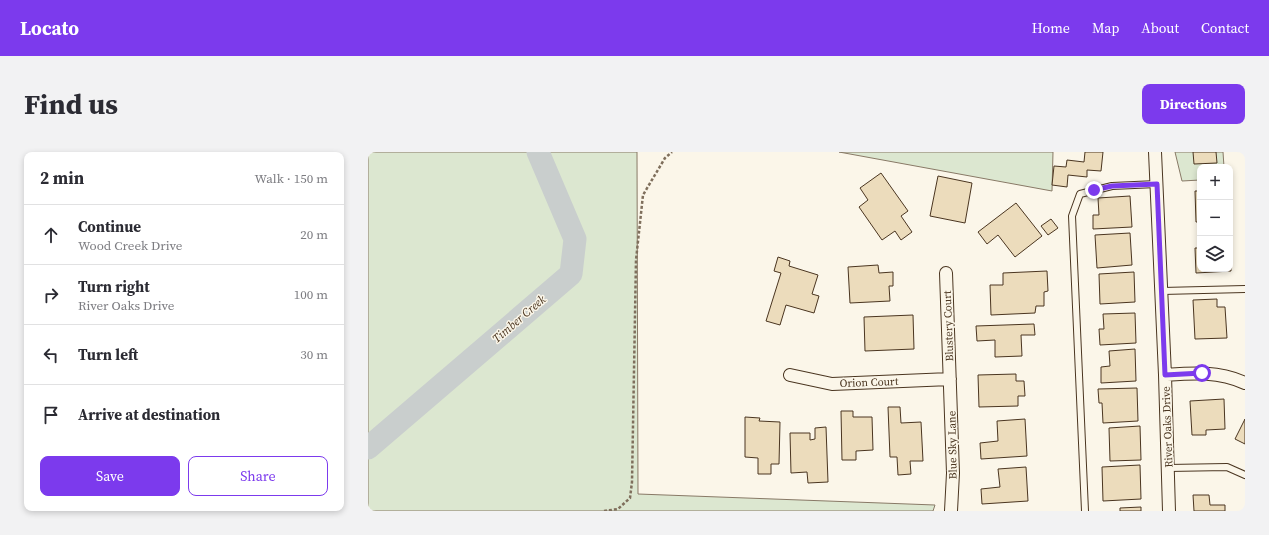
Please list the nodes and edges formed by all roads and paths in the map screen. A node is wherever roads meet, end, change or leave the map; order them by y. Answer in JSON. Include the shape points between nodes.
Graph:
{"nodes":[{"id":1,"x":672,"y":152,"type":"edge"},
{"id":2,"x":1155,"y":152,"type":"edge"},
{"id":3,"x":1157,"y":184,"type":"junction"},
{"id":4,"x":946,"y":272,"type":"dead end"},
{"id":5,"x":1245,"y":289,"type":"edge"},
{"id":6,"x":1162,"y":290,"type":"junction"},
{"id":7,"x":790,"y":375,"type":"dead end"},
{"id":8,"x":1165,"y":375,"type":"junction"},
{"id":9,"x":950,"y":379,"type":"junction"},
{"id":10,"x":1245,"y":383,"type":"edge"},
{"id":11,"x":1168,"y":468,"type":"junction"},
{"id":12,"x":1245,"y":475,"type":"edge"},
{"id":13,"x":604,"y":511,"type":"edge"},
{"id":14,"x":951,"y":511,"type":"edge"},
{"id":15,"x":1086,"y":511,"type":"edge"},
{"id":16,"x":1169,"y":511,"type":"edge"}],
"edges":[{"from":1,"to":13,"type":"path","via":[[665,158],[644,195],[638,238],[630,498],[618,509]]},
{"from":2,"to":3,"type":"street","name":"River Oaks Drive"},
{"from":3,"to":6,"type":"street","name":"River Oaks Drive"},
{"from":3,"to":15,"type":"lane","via":[[1112,186],[1080,194],[1072,216]]},
{"from":4,"to":9,"type":"street","name":"Blustery Court"},
{"from":5,"to":6,"type":"lane"},
{"from":6,"to":8,"type":"street","name":"River Oaks Drive"},
{"from":7,"to":9,"type":"street","name":"Orion Court","via":[[832,384]]},
{"from":8,"to":10,"type":"street","via":[[1217,374]]},
{"from":8,"to":11,"type":"street","name":"River Oaks Drive"},
{"from":9,"to":14,"type":"street","name":"Blue Sky Lane","via":[[953,473]]},
{"from":11,"to":12,"type":"lane","via":[[1227,466]]},
{"from":11,"to":16,"type":"street","name":"River Oaks Drive"}]}
